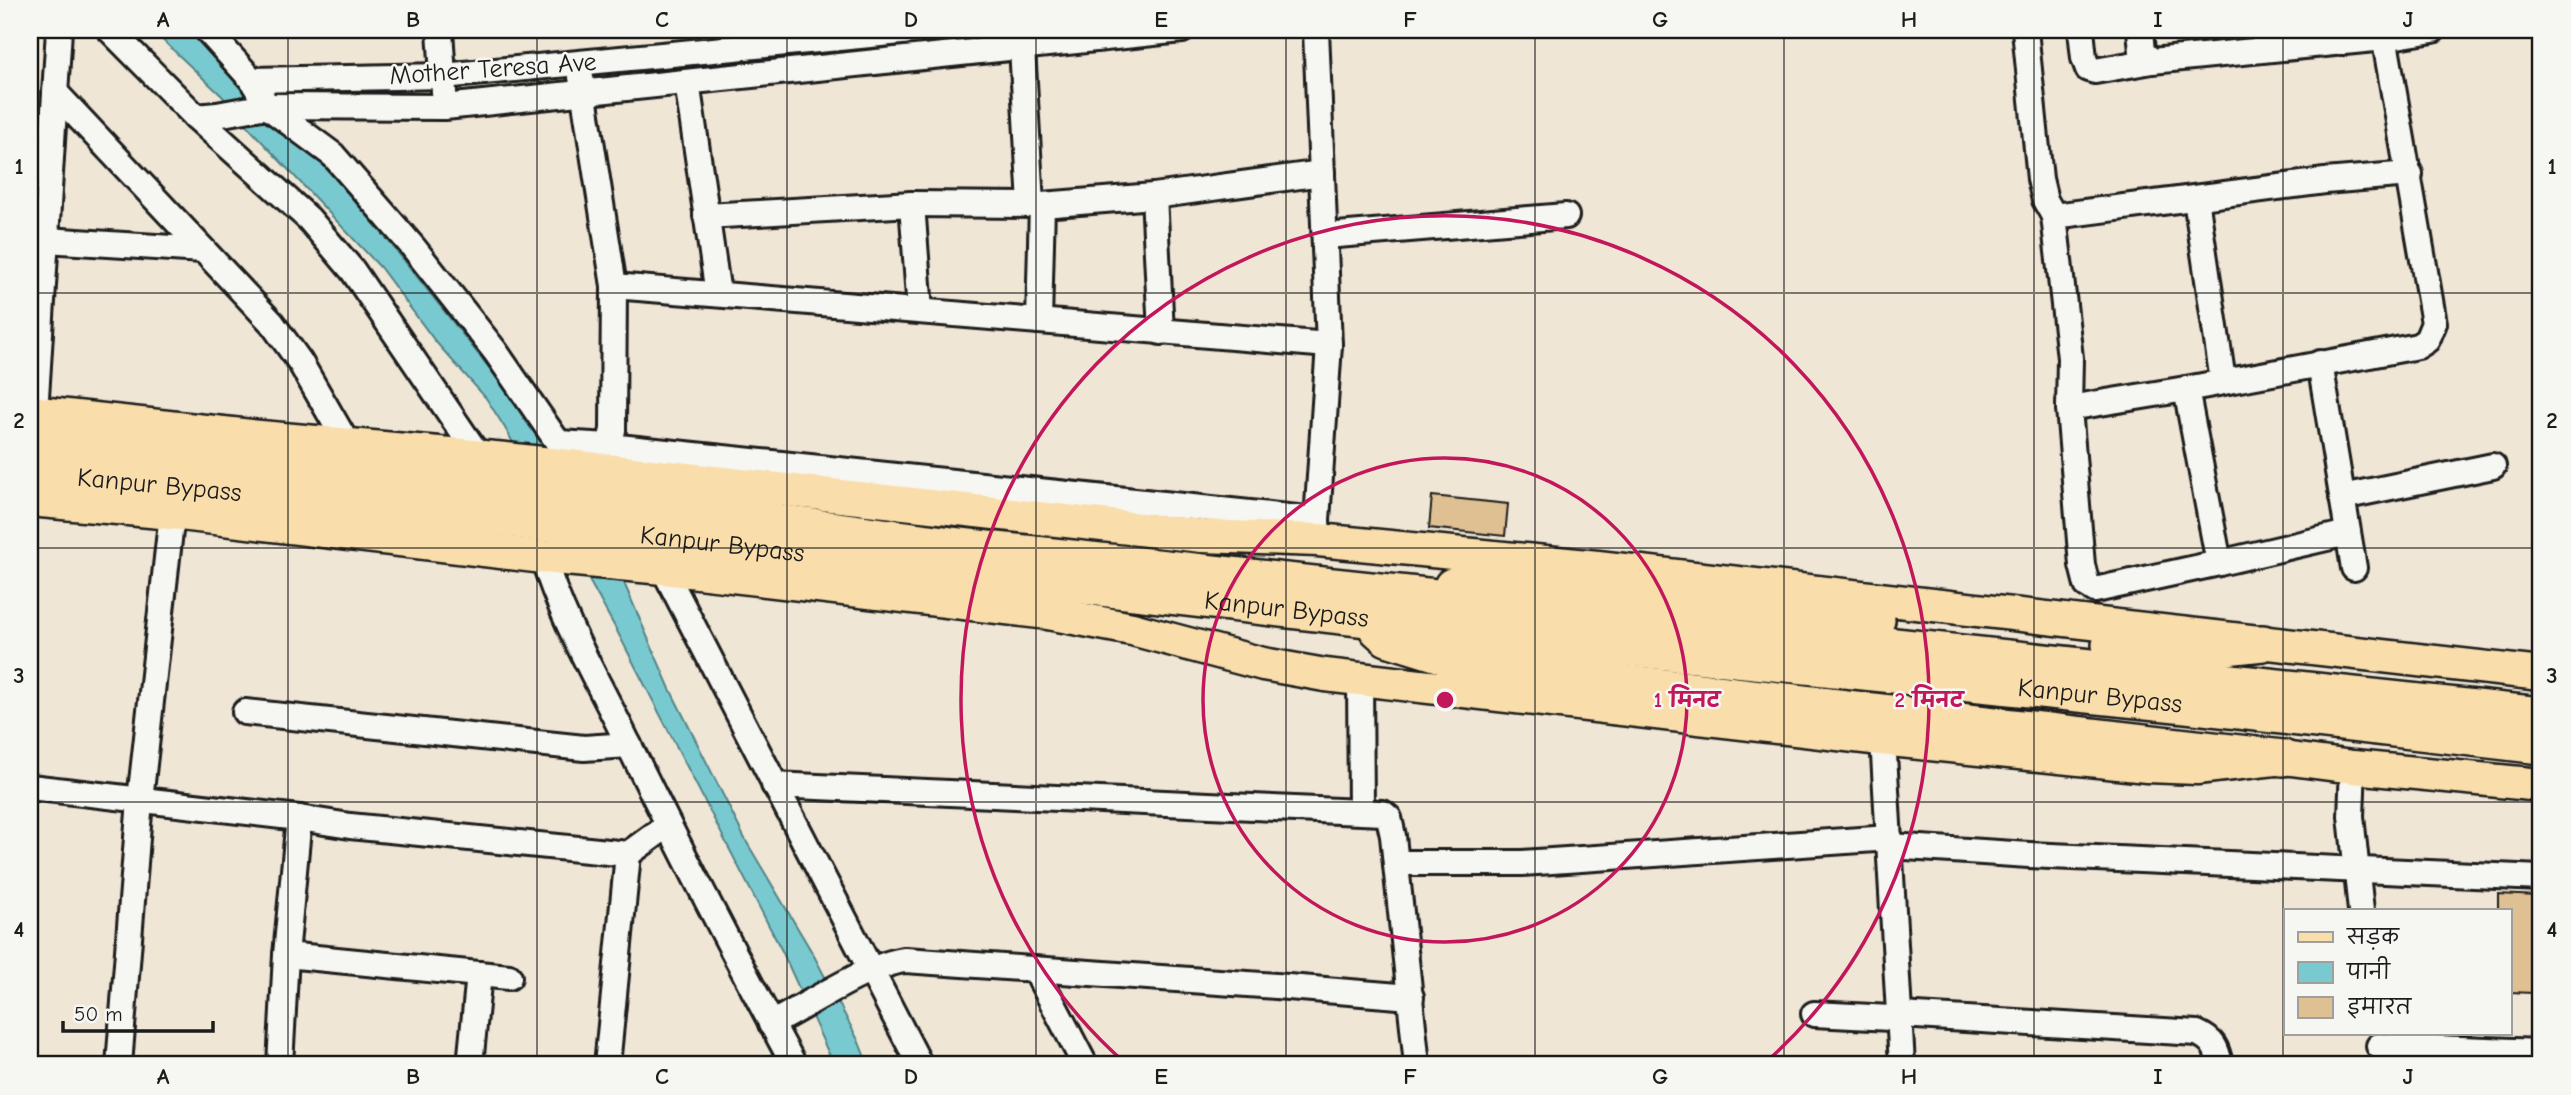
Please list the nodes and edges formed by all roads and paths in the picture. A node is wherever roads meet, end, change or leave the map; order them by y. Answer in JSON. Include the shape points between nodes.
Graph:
{"nodes":[{"id":1,"x":59,"y":30,"type":"edge"},
{"id":2,"x":110,"y":30,"type":"edge"},
{"id":3,"x":207,"y":30,"type":"edge"},
{"id":4,"x":440,"y":30,"type":"edge"},
{"id":5,"x":922,"y":30,"type":"edge"},
{"id":6,"x":1182,"y":30,"type":"edge"},
{"id":7,"x":1316,"y":30,"type":"edge"},
{"id":8,"x":2025,"y":30,"type":"edge"},
{"id":9,"x":2081,"y":30,"type":"edge"},
{"id":10,"x":2140,"y":30,"type":"edge"},
{"id":11,"x":2433,"y":30,"type":"edge"},
{"id":12,"x":2384,"y":34,"type":"edge"},
{"id":13,"x":1017,"y":41,"type":"edge"},
{"id":14,"x":2152,"y":61,"type":"junction"},
{"id":15,"x":579,"y":63,"type":"junction"},
{"id":16,"x":443,"y":76,"type":"junction"},
{"id":17,"x":252,"y":80,"type":"junction"},
{"id":18,"x":687,"y":82,"type":"junction"},
{"id":19,"x":55,"y":92,"type":"junction"},
{"id":20,"x":583,"y":93,"type":"junction"},
{"id":21,"x":445,"y":107,"type":"junction"},
{"id":22,"x":263,"y":108,"type":"junction"},
{"id":23,"x":207,"y":116,"type":"junction"},
{"id":24,"x":1322,"y":173,"type":"junction"},
{"id":25,"x":2410,"y":174,"type":"junction"},
{"id":26,"x":1154,"y":196,"type":"junction"},
{"id":27,"x":2196,"y":199,"type":"junction"},
{"id":28,"x":912,"y":204,"type":"junction"},
{"id":29,"x":1037,"y":205,"type":"junction"},
{"id":30,"x":706,"y":216,"type":"junction"},
{"id":31,"x":1566,"y":216,"type":"dead end"},
{"id":32,"x":2054,"y":216,"type":"junction"},
{"id":33,"x":1325,"y":236,"type":"junction"},
{"id":34,"x":46,"y":240,"type":"junction"},
{"id":35,"x":203,"y":250,"type":"junction"},
{"id":36,"x":614,"y":286,"type":"junction"},
{"id":37,"x":718,"y":294,"type":"junction"},
{"id":38,"x":920,"y":311,"type":"junction"},
{"id":39,"x":1039,"y":321,"type":"junction"},
{"id":40,"x":1161,"y":332,"type":"junction"},
{"id":41,"x":1329,"y":345,"type":"junction"},
{"id":42,"x":2320,"y":363,"type":"junction"},
{"id":43,"x":2223,"y":381,"type":"junction"},
{"id":44,"x":2186,"y":389,"type":"junction"},
{"id":45,"x":2069,"y":408,"type":"junction"},
{"id":46,"x":32,"y":422,"type":"edge"},
{"id":47,"x":348,"y":445,"type":"junction"},
{"id":48,"x":609,"y":446,"type":"junction"},
{"id":49,"x":493,"y":458,"type":"junction"},
{"id":50,"x":566,"y":458,"type":"junction"},
{"id":51,"x":2493,"y":466,"type":"dead end"},
{"id":52,"x":30,"y":472,"type":"edge"},
{"id":53,"x":2342,"y":497,"type":"junction"},
{"id":54,"x":30,"y":500,"type":"edge"},
{"id":55,"x":172,"y":513,"type":"junction"},
{"id":56,"x":1317,"y":530,"type":"junction"},
{"id":57,"x":2348,"y":533,"type":"junction"},
{"id":58,"x":552,"y":558,"type":"junction"},
{"id":59,"x":2218,"y":563,"type":"junction"},
{"id":60,"x":663,"y":568,"type":"junction"},
{"id":61,"x":2354,"y":568,"type":"dead end"},
{"id":62,"x":1394,"y":593,"type":"junction"},
{"id":63,"x":1363,"y":618,"type":"junction"},
{"id":64,"x":2263,"y":643,"type":"junction"},
{"id":65,"x":2541,"y":674,"type":"edge"},
{"id":66,"x":1360,"y":678,"type":"junction"},
{"id":67,"x":245,"y":712,"type":"dead end"},
{"id":68,"x":2541,"y":715,"type":"edge"},
{"id":69,"x":1881,"y":739,"type":"junction"},
{"id":70,"x":629,"y":745,"type":"junction"},
{"id":71,"x":2541,"y":746,"type":"edge"},
{"id":72,"x":2283,"y":758,"type":"junction"},
{"id":73,"x":2353,"y":767,"type":"junction"},
{"id":74,"x":774,"y":785,"type":"junction"},
{"id":75,"x":2541,"y":785,"type":"edge"},
{"id":76,"x":30,"y":787,"type":"edge"},
{"id":77,"x":140,"y":800,"type":"junction"},
{"id":78,"x":1361,"y":810,"type":"junction"},
{"id":79,"x":299,"y":818,"type":"junction"},
{"id":80,"x":668,"y":825,"type":"junction"},
{"id":81,"x":1890,"y":842,"type":"junction"},
{"id":82,"x":628,"y":854,"type":"junction"},
{"id":83,"x":1396,"y":863,"type":"junction"},
{"id":84,"x":2357,"y":870,"type":"junction"},
{"id":85,"x":2541,"y":878,"type":"edge"},
{"id":86,"x":2361,"y":909,"type":"edge"},
{"id":87,"x":286,"y":956,"type":"junction"},
{"id":88,"x":1035,"y":969,"type":"junction"},
{"id":89,"x":870,"y":971,"type":"junction"},
{"id":90,"x":479,"y":974,"type":"junction"},
{"id":91,"x":509,"y":977,"type":"dead end"},
{"id":92,"x":1411,"y":997,"type":"junction"},
{"id":93,"x":1814,"y":1014,"type":"dead end"},
{"id":94,"x":1900,"y":1015,"type":"junction"},
{"id":95,"x":771,"y":1024,"type":"junction"},
{"id":96,"x":2379,"y":1048,"type":"edge"},
{"id":97,"x":2541,"y":1052,"type":"edge"},
{"id":98,"x":119,"y":1065,"type":"edge"},
{"id":99,"x":280,"y":1065,"type":"edge"},
{"id":100,"x":470,"y":1065,"type":"edge"},
{"id":101,"x":607,"y":1065,"type":"edge"},
{"id":102,"x":794,"y":1065,"type":"edge"},
{"id":103,"x":920,"y":1065,"type":"edge"},
{"id":104,"x":1085,"y":1065,"type":"edge"},
{"id":105,"x":1417,"y":1065,"type":"edge"},
{"id":106,"x":1902,"y":1065,"type":"edge"},
{"id":107,"x":2220,"y":1065,"type":"edge"}],
"edges":[{"from":1,"to":19,"type":"street"},
{"from":2,"to":23,"type":"street"},
{"from":3,"to":17,"type":"street"},
{"from":4,"to":16,"type":"street"},
{"from":5,"to":15,"type":"street"},
{"from":6,"to":13,"type":"street","name":"Mother Teresa Ave"},
{"from":7,"to":24,"type":"street"},
{"from":8,"to":32,"type":"street","via":[[2040,179]]},
{"from":9,"to":14,"type":"street","via":[[2088,69]]},
{"from":10,"to":14,"type":"street","via":[[2142,52]]},
{"from":11,"to":12,"type":"street"},
{"from":12,"to":14,"type":"street"},
{"from":12,"to":25,"type":"street"},
{"from":13,"to":18,"type":"street","name":"Mother Teresa Ave"},
{"from":13,"to":29,"type":"street"},
{"from":15,"to":16,"type":"street"},
{"from":15,"to":20,"type":"street"},
{"from":16,"to":17,"type":"street"},
{"from":16,"to":21,"type":"street"},
{"from":17,"to":22,"type":"street"},
{"from":18,"to":20,"type":"street","name":"Mother Teresa Ave"},
{"from":18,"to":30,"type":"street"},
{"from":19,"to":34,"type":"street"},
{"from":19,"to":35,"type":"street"},
{"from":20,"to":21,"type":"street","name":"Mother Teresa Ave"},
{"from":20,"to":36,"type":"street"},
{"from":21,"to":22,"type":"street","name":"Mother Teresa Ave"},
{"from":22,"to":23,"type":"street","name":"Mother Teresa Ave"},
{"from":22,"to":50,"type":"street","via":[[333,155],[413,247],[495,351]]},
{"from":23,"to":49,"type":"street","via":[[309,219],[353,271]]},
{"from":24,"to":26,"type":"street"},
{"from":24,"to":33,"type":"street"},
{"from":25,"to":27,"type":"street"},
{"from":25,"to":42,"type":"street","via":[[2432,330],[2418,346]]},
{"from":26,"to":29,"type":"street"},
{"from":26,"to":40,"type":"street"},
{"from":27,"to":32,"type":"street"},
{"from":27,"to":43,"type":"street"},
{"from":28,"to":29,"type":"street"},
{"from":28,"to":30,"type":"street"},
{"from":28,"to":38,"type":"street"},
{"from":29,"to":39,"type":"street"},
{"from":30,"to":37,"type":"street"},
{"from":31,"to":33,"type":"street"},
{"from":32,"to":45,"type":"street","via":[[2070,358]]},
{"from":33,"to":41,"type":"street"},
{"from":34,"to":35,"type":"street"},
{"from":34,"to":46,"type":"street"},
{"from":35,"to":47,"type":"street","via":[[272,323]]},
{"from":36,"to":37,"type":"street"},
{"from":36,"to":48,"type":"street"},
{"from":37,"to":38,"type":"street"},
{"from":38,"to":39,"type":"street"},
{"from":39,"to":40,"type":"street"},
{"from":40,"to":41,"type":"street"},
{"from":41,"to":56,"type":"street"},
{"from":42,"to":43,"type":"street"},
{"from":42,"to":53,"type":"street"},
{"from":43,"to":44,"type":"street"},
{"from":44,"to":45,"type":"street"},
{"from":44,"to":59,"type":"street"},
{"from":45,"to":59,"type":"street","via":[[2087,585],[2095,590]]},
{"from":46,"to":47,"type":"main road"},
{"from":46,"to":62,"type":"highway","name":"Kanpur Bypass","via":[[960,546]]},
{"from":47,"to":49,"type":"main road"},
{"from":48,"to":50,"type":"street"},
{"from":48,"to":56,"type":"street"},
{"from":49,"to":50,"type":"main road"},
{"from":50,"to":56,"type":"main road","via":[[1202,536]]},
{"from":51,"to":53,"type":"street"},
{"from":52,"to":63,"type":"highway","name":"Kanpur Bypass","via":[[459,514]]},
{"from":53,"to":57,"type":"street"},
{"from":54,"to":55,"type":"main road"},
{"from":55,"to":58,"type":"main road"},
{"from":55,"to":77,"type":"street"},
{"from":56,"to":64,"type":"main road"},
{"from":57,"to":59,"type":"street"},
{"from":57,"to":61,"type":"street"},
{"from":58,"to":60,"type":"main road"},
{"from":58,"to":70,"type":"street","via":[[549,577]]},
{"from":60,"to":66,"type":"main road","via":[[1048,613],[1132,629],[1263,664]]},
{"from":60,"to":74,"type":"street"},
{"from":62,"to":64,"type":"highway","via":[[1502,579],[2156,649]]},
{"from":62,"to":68,"type":"highway","name":"Kanpur Bypass"},
{"from":63,"to":71,"type":"highway","name":"Kanpur Bypass"},
{"from":63,"to":72,"type":"highway","via":[[1387,638],[1474,665]]},
{"from":64,"to":65,"type":"main road"},
{"from":66,"to":69,"type":"main road"},
{"from":66,"to":78,"type":"street"},
{"from":67,"to":70,"type":"street","via":[[584,748]]},
{"from":69,"to":72,"type":"main road","via":[[2147,766],[2197,768]]},
{"from":69,"to":81,"type":"street"},
{"from":70,"to":80,"type":"street"},
{"from":72,"to":73,"type":"main road"},
{"from":73,"to":75,"type":"main road"},
{"from":73,"to":84,"type":"street","via":[[2351,816]]},
{"from":74,"to":78,"type":"street"},
{"from":74,"to":89,"type":"street"},
{"from":76,"to":77,"type":"street"},
{"from":77,"to":79,"type":"street"},
{"from":77,"to":98,"type":"street"},
{"from":78,"to":83,"type":"street","via":[[1389,818]]},
{"from":79,"to":82,"type":"street"},
{"from":79,"to":87,"type":"street"},
{"from":80,"to":82,"type":"street"},
{"from":80,"to":95,"type":"street"},
{"from":81,"to":83,"type":"street","via":[[1522,863]]},
{"from":81,"to":84,"type":"street","via":[[2029,855]]},
{"from":81,"to":94,"type":"street"},
{"from":82,"to":101,"type":"street"},
{"from":83,"to":92,"type":"street"},
{"from":84,"to":85,"type":"street"},
{"from":84,"to":86,"type":"street"},
{"from":87,"to":90,"type":"street"},
{"from":87,"to":99,"type":"street"},
{"from":88,"to":89,"type":"street","via":[[905,960]]},
{"from":88,"to":92,"type":"street"},
{"from":88,"to":104,"type":"street"},
{"from":89,"to":95,"type":"street"},
{"from":89,"to":103,"type":"street"},
{"from":90,"to":91,"type":"street"},
{"from":90,"to":100,"type":"street"},
{"from":92,"to":105,"type":"street"},
{"from":93,"to":94,"type":"street"},
{"from":94,"to":106,"type":"street"},
{"from":94,"to":107,"type":"street","via":[[2197,1033],[2210,1039]]},
{"from":95,"to":102,"type":"street"},
{"from":96,"to":97,"type":"street"}]}
